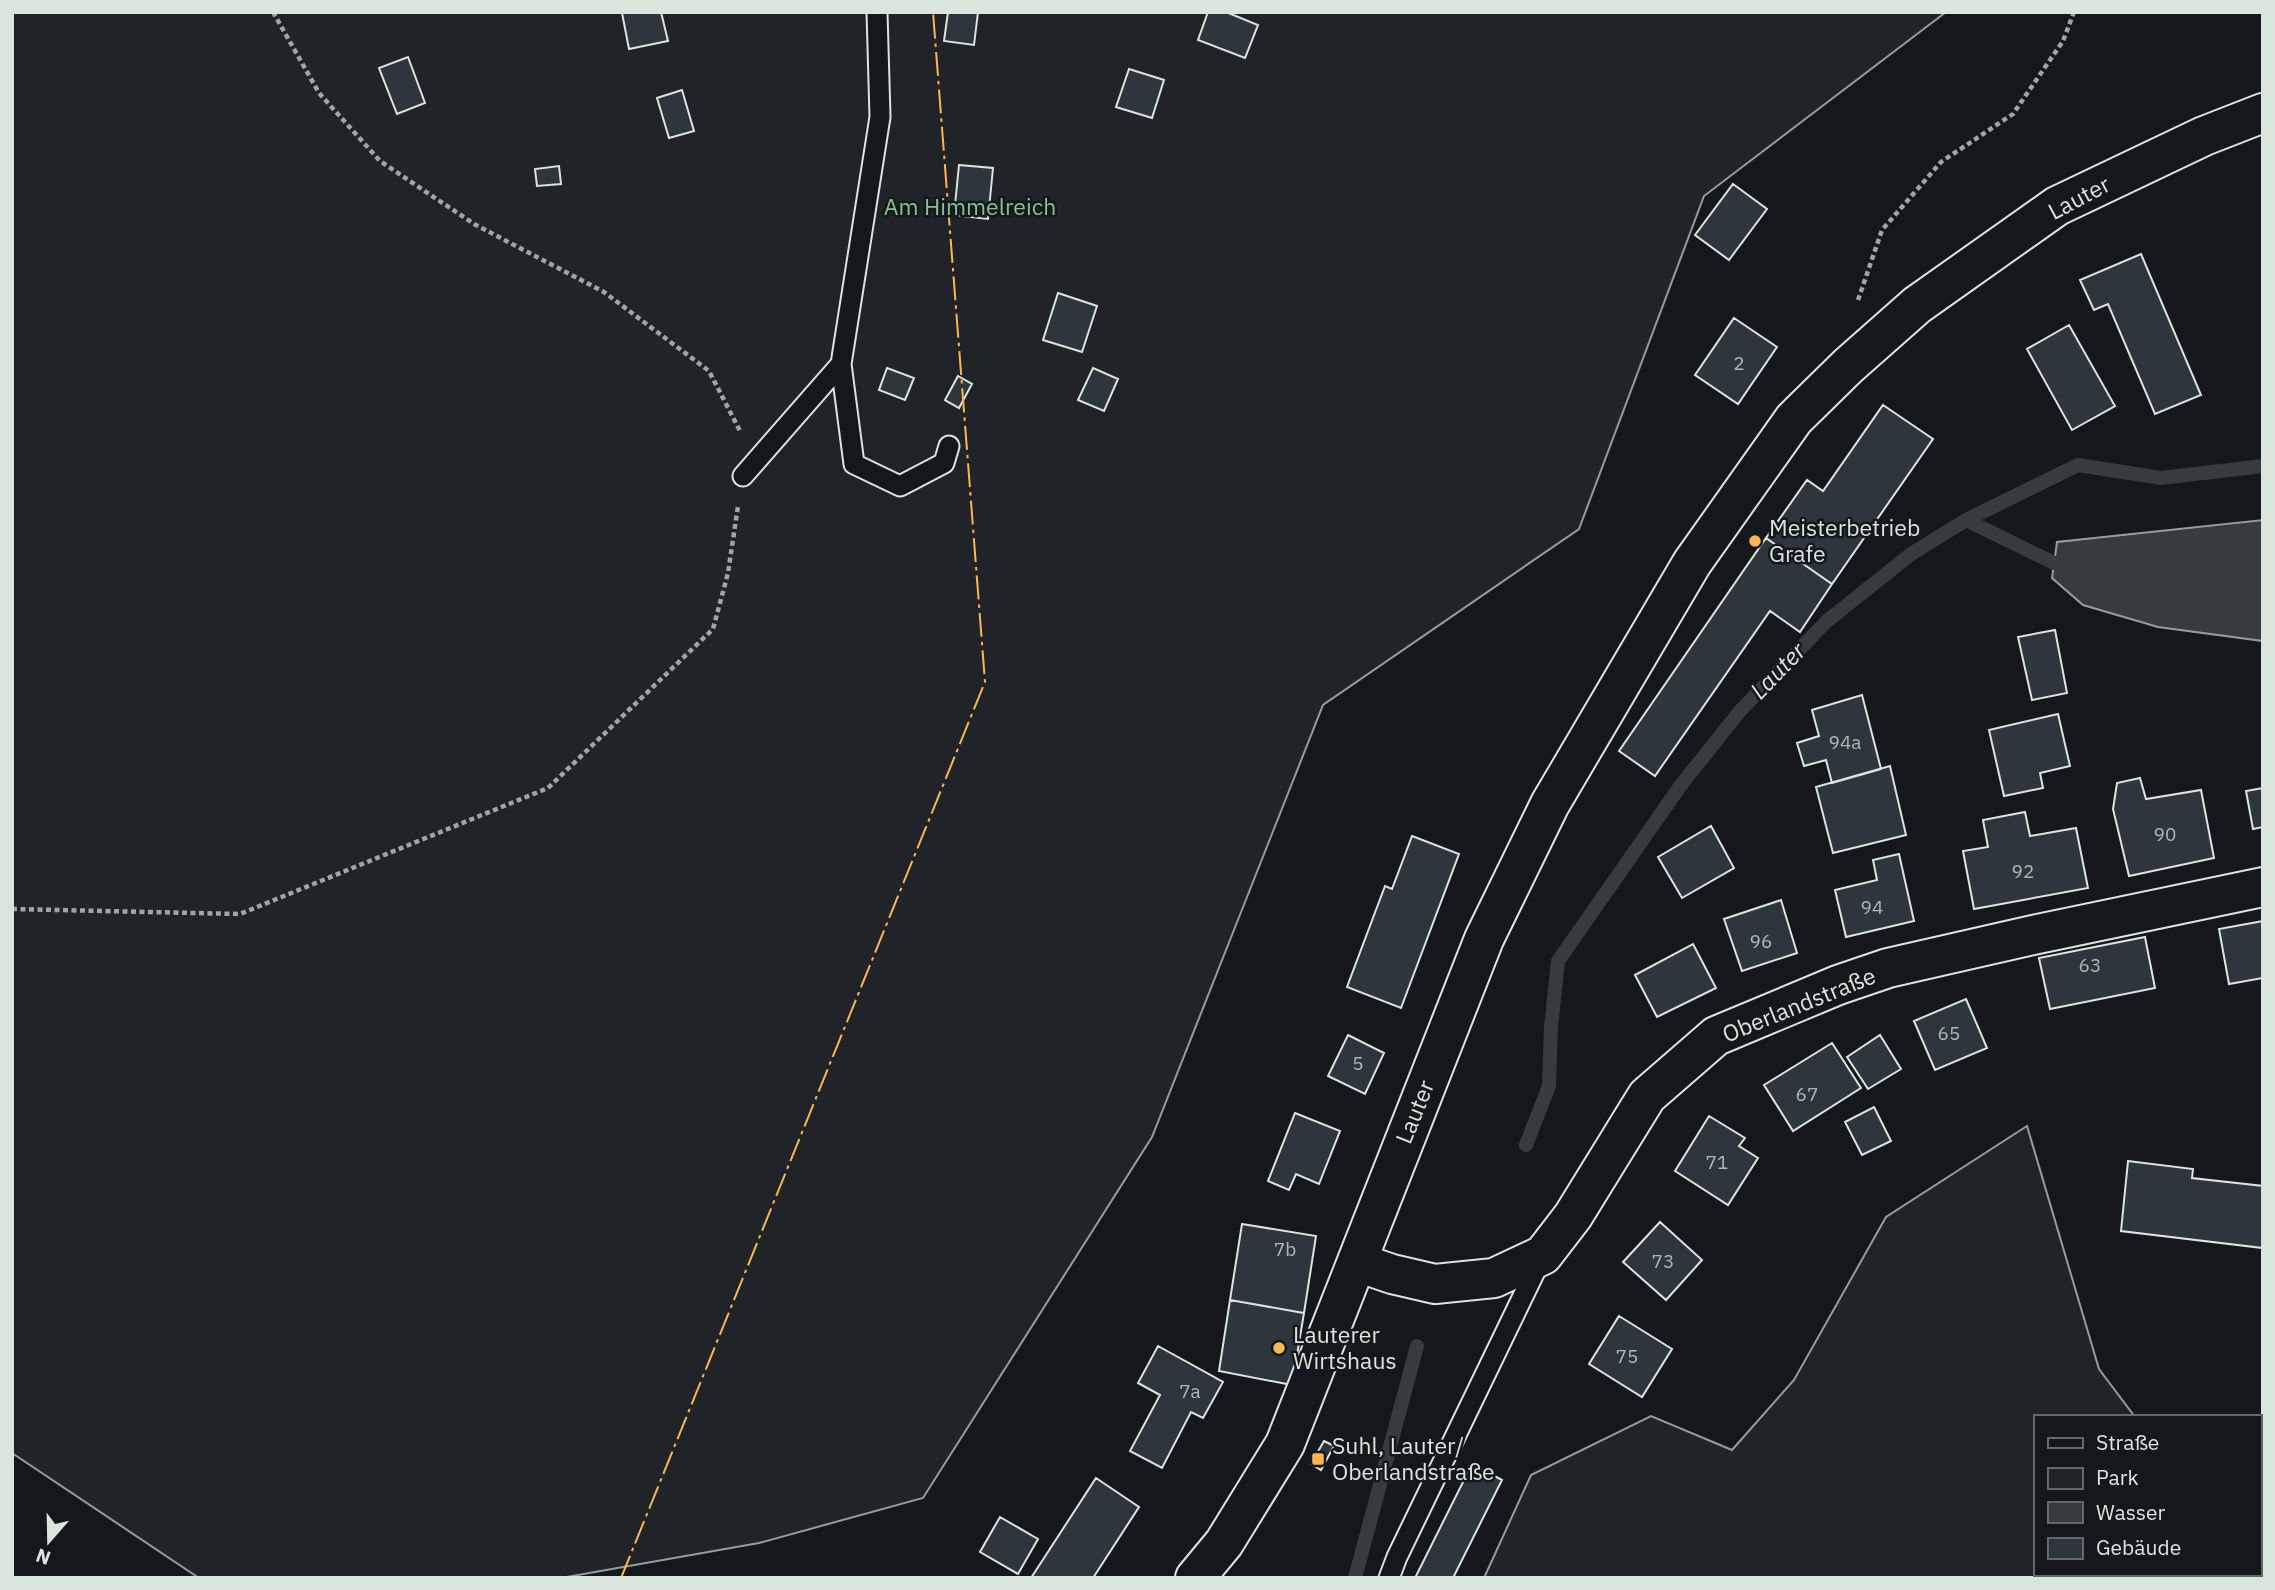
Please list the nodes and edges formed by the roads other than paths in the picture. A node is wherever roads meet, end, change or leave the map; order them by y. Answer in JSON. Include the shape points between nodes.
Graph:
{"nodes":[{"id":1,"x":877,"y":12,"type":"edge"},
{"id":2,"x":2263,"y":113,"type":"edge"},
{"id":3,"x":841,"y":364,"type":"junction"},
{"id":4,"x":949,"y":446,"type":"dead end"},
{"id":5,"x":743,"y":476,"type":"road end"},
{"id":6,"x":2263,"y":887,"type":"edge"},
{"id":7,"x":1543,"y":1255,"type":"junction"},
{"id":8,"x":1357,"y":1262,"type":"junction"},
{"id":9,"x":1195,"y":1578,"type":"edge"},
{"id":10,"x":1389,"y":1578,"type":"edge"}],
"edges":[{"from":1,"to":3,"type":"lane","via":[[880,117]]},
{"from":2,"to":8,"type":"street","name":"Lauter","via":[[2057,206],[1917,305],[1794,419],[1692,563],[1550,804],[1484,939]]},
{"from":3,"to":4,"type":"lane","via":[[854,464],[900,486],[944,463]]},
{"from":3,"to":5,"type":"lane"},
{"from":6,"to":7,"type":"street","name":"Oberlandstraße","via":[[1888,968],[1716,1036],[1647,1096],[1573,1216]]},
{"from":7,"to":8,"type":"street","name":"Oberlandstraße","via":[[1494,1278],[1435,1284]]},
{"from":7,"to":10,"type":"lane"},
{"from":8,"to":9,"type":"street","name":"Lauter","via":[[1285,1444],[1224,1543]]}]}
